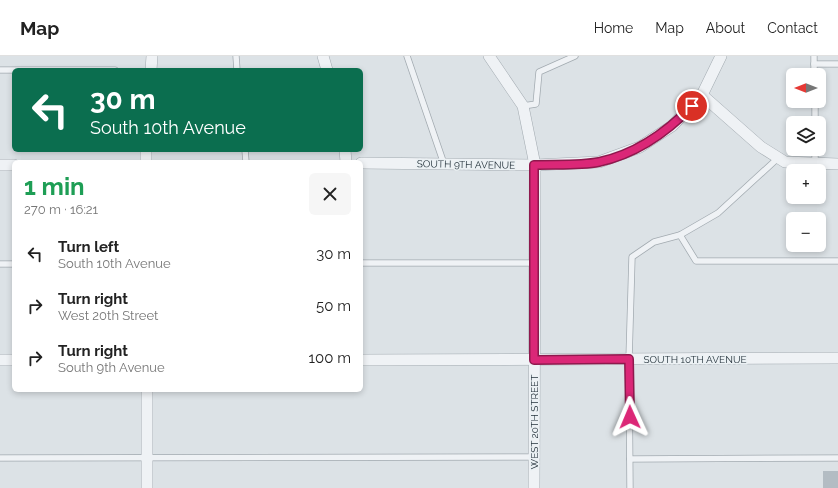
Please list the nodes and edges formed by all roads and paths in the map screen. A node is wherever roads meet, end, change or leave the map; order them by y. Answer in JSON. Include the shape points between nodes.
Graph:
{"nodes":[{"id":1,"x":152,"y":56,"type":"edge"},
{"id":2,"x":236,"y":56,"type":"edge"},
{"id":3,"x":323,"y":56,"type":"edge"},
{"id":4,"x":406,"y":56,"type":"edge"},
{"id":5,"x":489,"y":56,"type":"edge"},
{"id":6,"x":574,"y":56,"type":"edge"},
{"id":7,"x":721,"y":56,"type":"edge"},
{"id":8,"x":814,"y":56,"type":"edge"},
{"id":9,"x":814,"y":64,"type":"junction"},
{"id":10,"x":838,"y":64,"type":"edge"},
{"id":11,"x":151,"y":68,"type":"edge"},
{"id":12,"x":238,"y":68,"type":"edge"},
{"id":13,"x":326,"y":68,"type":"edge"},
{"id":14,"x":814,"y":68,"type":"edge"},
{"id":15,"x":0,"y":70,"type":"edge"},
{"id":16,"x":12,"y":70,"type":"edge"},
{"id":17,"x":702,"y":95,"type":"junction"},
{"id":18,"x":523,"y":106,"type":"junction"},
{"id":19,"x":815,"y":156,"type":"edge"},
{"id":20,"x":778,"y":158,"type":"junction"},
{"id":21,"x":363,"y":163,"type":"edge"},
{"id":22,"x":12,"y":164,"type":"edge"},
{"id":23,"x":444,"y":164,"type":"junction"},
{"id":24,"x":815,"y":164,"type":"joint"},
{"id":25,"x":826,"y":164,"type":"edge"},
{"id":26,"x":838,"y":164,"type":"edge"},
{"id":27,"x":0,"y":165,"type":"edge"},
{"id":28,"x":534,"y":165,"type":"junction"},
{"id":29,"x":680,"y":235,"type":"junction"},
{"id":30,"x":838,"y":261,"type":"edge"},
{"id":31,"x":534,"y":263,"type":"junction"},
{"id":32,"x":0,"y":264,"type":"edge"},
{"id":33,"x":12,"y":264,"type":"edge"},
{"id":34,"x":363,"y":264,"type":"edge"},
{"id":35,"x":838,"y":358,"type":"edge"},
{"id":36,"x":629,"y":359,"type":"junction"},
{"id":37,"x":0,"y":360,"type":"edge"},
{"id":38,"x":12,"y":360,"type":"edge"},
{"id":39,"x":363,"y":360,"type":"edge"},
{"id":40,"x":534,"y":360,"type":"junction"},
{"id":41,"x":147,"y":392,"type":"edge"},
{"id":42,"x":0,"y":458,"type":"edge"},
{"id":43,"x":148,"y":458,"type":"junction"},
{"id":44,"x":534,"y":458,"type":"junction"},
{"id":45,"x":838,"y":458,"type":"edge"},
{"id":46,"x":630,"y":460,"type":"junction"},
{"id":47,"x":147,"y":488,"type":"edge"},
{"id":48,"x":534,"y":488,"type":"edge"},
{"id":49,"x":630,"y":488,"type":"edge"}],
"edges":[{"from":1,"to":11,"type":"street"},
{"from":2,"to":12,"type":"lane"},
{"from":3,"to":13,"type":"street"},
{"from":4,"to":23,"type":"lane"},
{"from":5,"to":18,"type":"street","name":"WEST 20TH STREET"},
{"from":6,"to":18,"type":"lane","via":[[539,72],[536,104]]},
{"from":7,"to":17,"type":"street","name":"SOUTH 9TH AVENUE"},
{"from":8,"to":9,"type":"lane"},
{"from":9,"to":10,"type":"lane"},
{"from":9,"to":14,"type":"lane"},
{"from":15,"to":16,"type":"lane"},
{"from":17,"to":20,"type":"street","via":[[761,147]]},
{"from":17,"to":28,"type":"street","name":"SOUTH 9TH AVENUE","via":[[672,126],[640,147],[599,162]]},
{"from":18,"to":28,"type":"street","name":"WEST 20TH STREET"},
{"from":19,"to":24,"type":"lane"},
{"from":20,"to":24,"type":"street","via":[[785,162]]},
{"from":20,"to":29,"type":"lane","via":[[718,213]]},
{"from":21,"to":23,"type":"street","name":"SOUTH 9TH AVENUE"},
{"from":22,"to":27,"type":"street"},
{"from":23,"to":28,"type":"street","name":"SOUTH 9TH AVENUE"},
{"from":25,"to":26,"type":"street"},
{"from":28,"to":31,"type":"street","name":"WEST 20TH STREET"},
{"from":29,"to":30,"type":"lane","via":[[696,261]]},
{"from":29,"to":36,"type":"lane","via":[[654,242],[632,257]]},
{"from":31,"to":34,"type":"lane"},
{"from":31,"to":40,"type":"street","name":"WEST 20TH STREET"},
{"from":32,"to":33,"type":"lane"},
{"from":35,"to":36,"type":"street","name":"SOUTH 10TH AVENUE"},
{"from":36,"to":40,"type":"street","name":"SOUTH 10TH AVENUE"},
{"from":36,"to":46,"type":"lane"},
{"from":37,"to":38,"type":"street"},
{"from":39,"to":40,"type":"street","name":"SOUTH 10TH AVENUE"},
{"from":40,"to":44,"type":"street","name":"WEST 20TH STREET"},
{"from":41,"to":43,"type":"street"},
{"from":42,"to":43,"type":"lane"},
{"from":43,"to":44,"type":"lane"},
{"from":43,"to":47,"type":"street"},
{"from":44,"to":48,"type":"street","name":"WEST 20TH STREET"},
{"from":45,"to":46,"type":"lane"},
{"from":46,"to":49,"type":"lane"}]}
